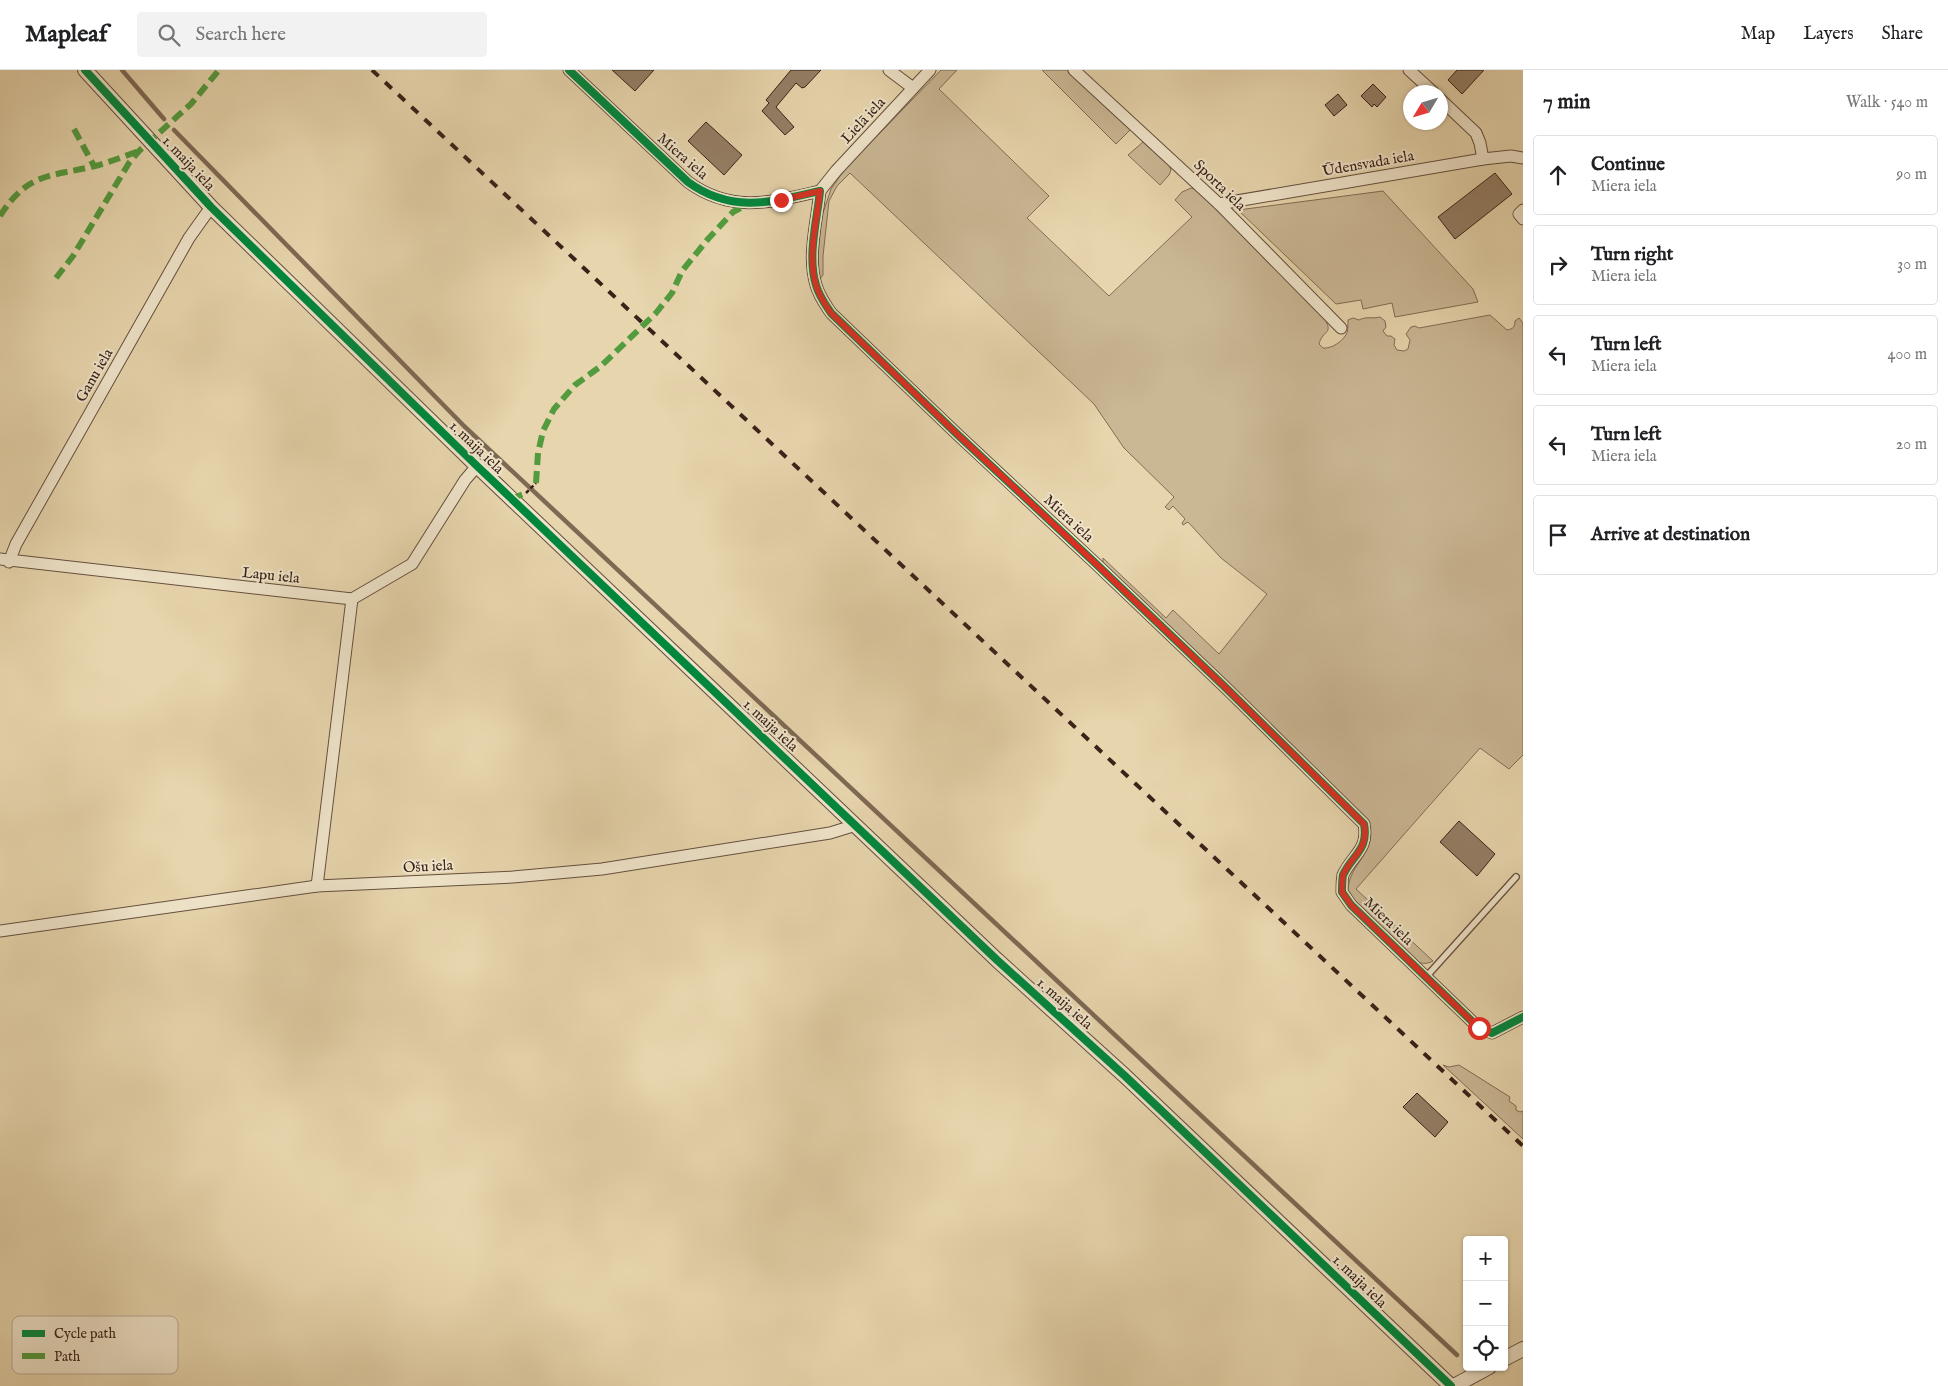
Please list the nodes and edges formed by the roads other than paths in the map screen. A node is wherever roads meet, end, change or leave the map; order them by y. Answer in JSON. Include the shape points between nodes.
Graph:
{"nodes":[{"id":1,"x":85,"y":70,"type":"edge"},
{"id":2,"x":569,"y":70,"type":"edge"},
{"id":3,"x":889,"y":70,"type":"edge"},
{"id":4,"x":930,"y":70,"type":"edge"},
{"id":5,"x":1074,"y":70,"type":"edge"},
{"id":6,"x":1409,"y":70,"type":"edge"},
{"id":7,"x":1425,"y":85,"type":"edge"},
{"id":8,"x":913,"y":88,"type":"junction"},
{"id":9,"x":1448,"y":107,"type":"edge"},
{"id":10,"x":1523,"y":158,"type":"edge"},
{"id":11,"x":1483,"y":159,"type":"junction"},
{"id":12,"x":820,"y":191,"type":"junction"},
{"id":13,"x":1219,"y":204,"type":"junction"},
{"id":14,"x":212,"y":207,"type":"junction"},
{"id":15,"x":1523,"y":210,"type":"edge"},
{"id":16,"x":1523,"y":219,"type":"edge"},
{"id":17,"x":1341,"y":328,"type":"dead end"},
{"id":18,"x":477,"y":466,"type":"junction"},
{"id":19,"x":4,"y":560,"type":"edge"},
{"id":20,"x":352,"y":600,"type":"junction"},
{"id":21,"x":856,"y":825,"type":"junction"},
{"id":22,"x":1516,"y":877,"type":"dead end"},
{"id":23,"x":317,"y":886,"type":"junction"},
{"id":24,"x":0,"y":931,"type":"edge"},
{"id":25,"x":1426,"y":977,"type":"junction"},
{"id":26,"x":1523,"y":1016,"type":"edge"},
{"id":27,"x":1523,"y":1349,"type":"edge"},
{"id":28,"x":1508,"y":1357,"type":"edge"},
{"id":29,"x":1481,"y":1371,"type":"edge"},
{"id":30,"x":1452,"y":1386,"type":"edge"}],
"edges":[{"from":1,"to":14,"type":"street","name":"1. maija iela"},
{"from":2,"to":12,"type":"street","name":"Miera iela","via":[[701,191],[731,202],[749,204]]},
{"from":3,"to":8,"type":"street"},
{"from":4,"to":8,"type":"street","name":"Lielā iela"},
{"from":5,"to":13,"type":"street","name":"Sporta iela"},
{"from":6,"to":7,"type":"street"},
{"from":8,"to":12,"type":"street","name":"Lielā iela"},
{"from":9,"to":11,"type":"street","via":[[1476,133]]},
{"from":10,"to":11,"type":"street","name":"Ūdensvada iela"},
{"from":11,"to":13,"type":"street","name":"Ūdensvada iela"},
{"from":12,"to":25,"type":"street","name":"Miera iela","via":[[813,274],[819,293],[831,313],[1177,641],[1364,824],[1366,834],[1362,848],[1343,876],[1342,892],[1351,905]]},
{"from":13,"to":17,"type":"street","name":"Sporta iela"},
{"from":14,"to":18,"type":"street","name":"1. maija iela"},
{"from":14,"to":19,"type":"street","name":"Ganu iela","via":[[189,238]]},
{"from":15,"to":16,"type":"street","via":[[1519,214]]},
{"from":18,"to":20,"type":"street","via":[[412,564]]},
{"from":18,"to":21,"type":"street","name":"1. maija iela"},
{"from":19,"to":20,"type":"street","name":"Lapu iela"},
{"from":20,"to":23,"type":"street"},
{"from":21,"to":23,"type":"street","name":"Ošu iela","via":[[602,869],[513,877]]},
{"from":21,"to":30,"type":"street","name":"1. maija iela"},
{"from":22,"to":25,"type":"lane"},
{"from":23,"to":24,"type":"street","name":"Ošu iela"},
{"from":25,"to":26,"type":"street","name":"Miera iela","via":[[1479,1028],[1492,1033]]},
{"from":27,"to":28,"type":"street"},
{"from":29,"to":30,"type":"street"}]}
